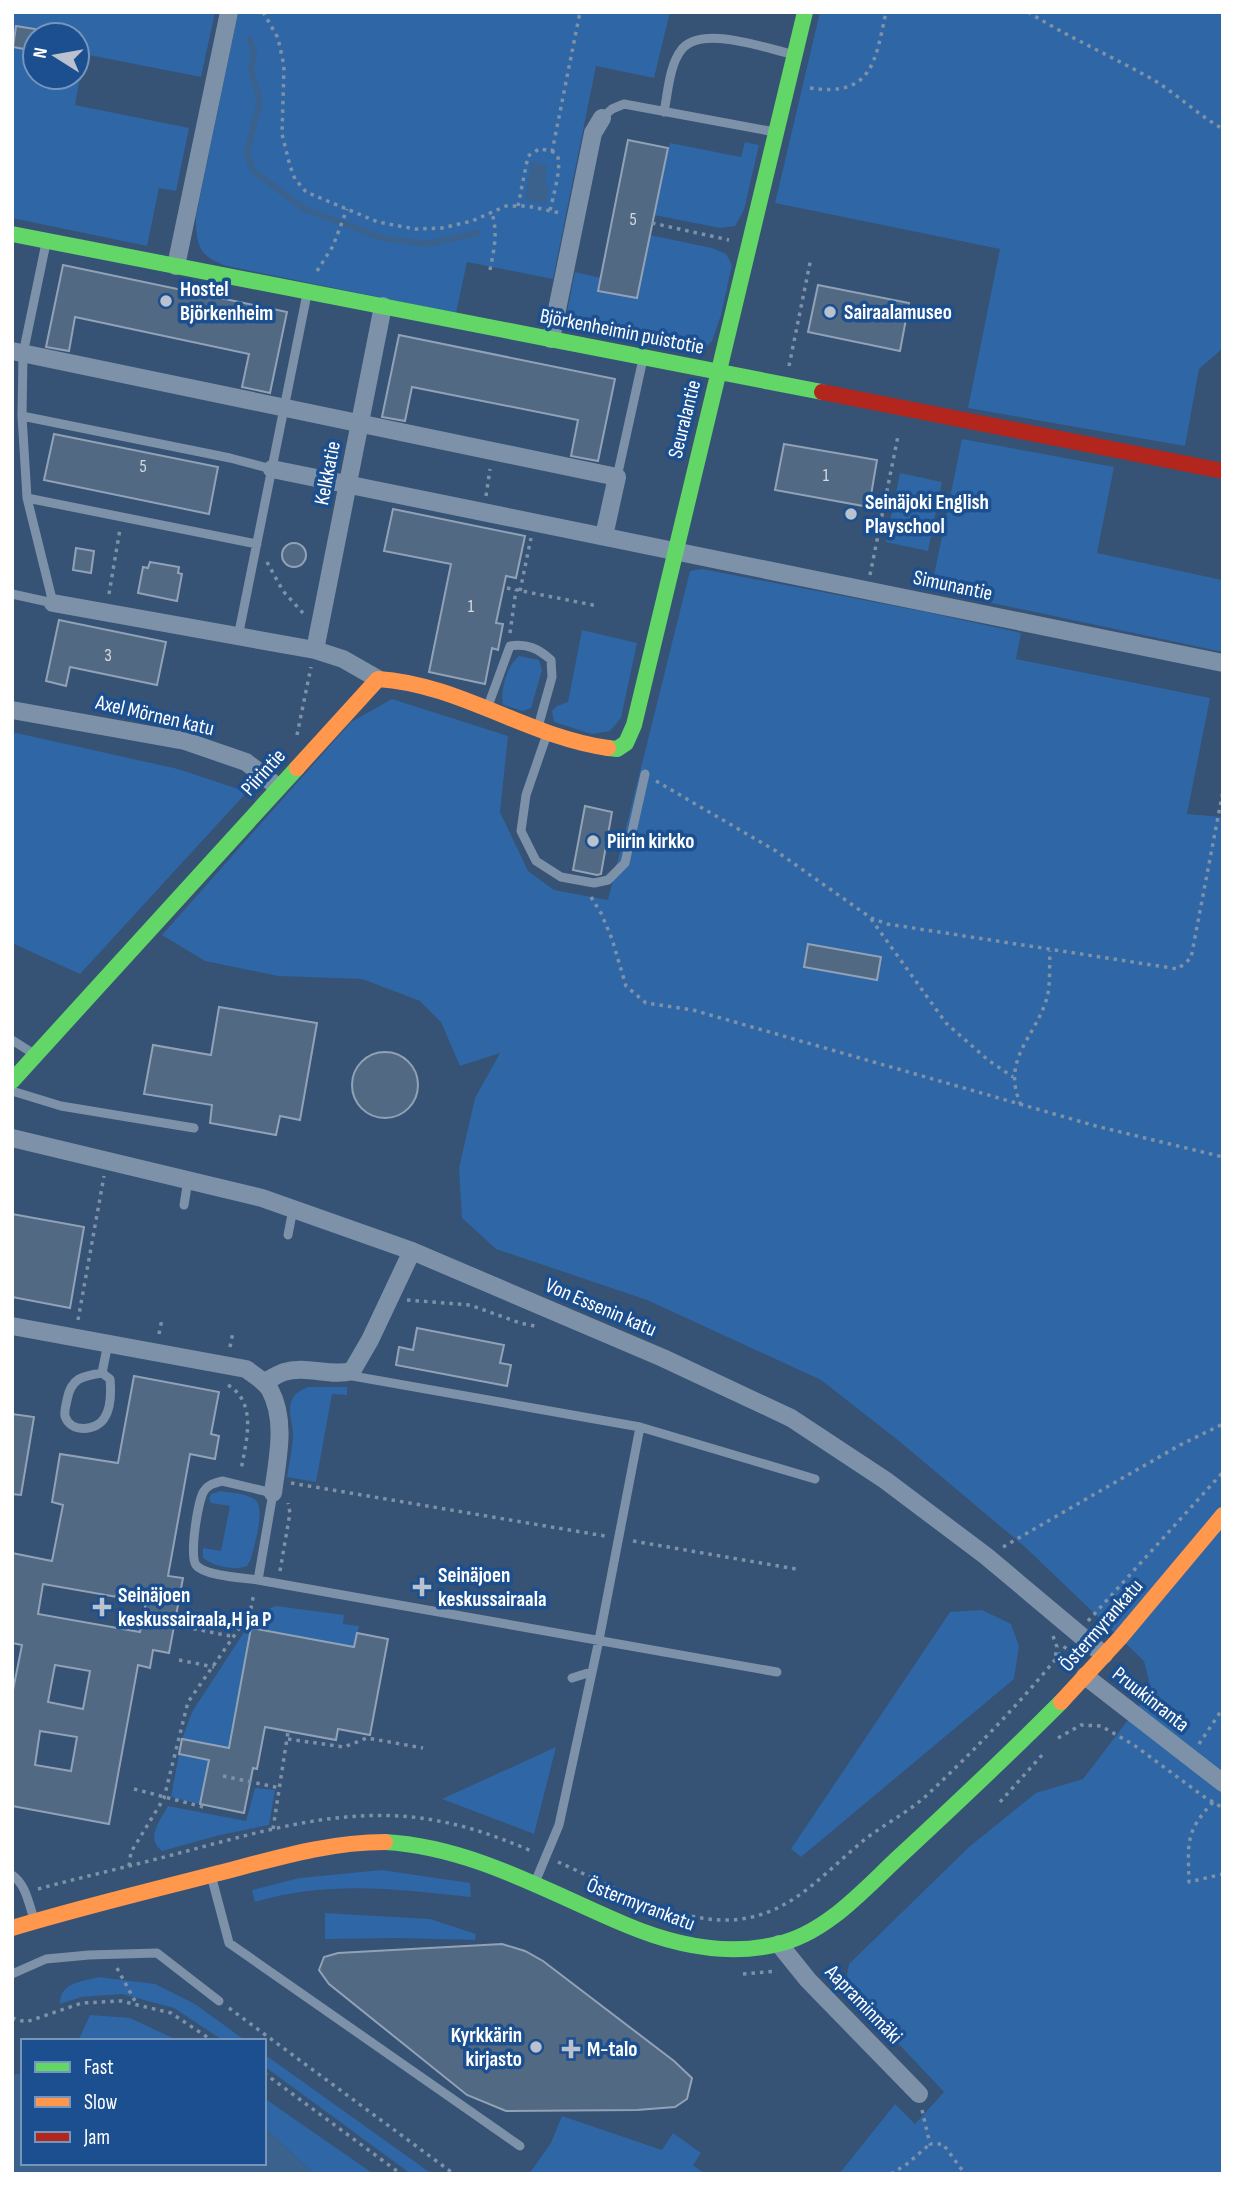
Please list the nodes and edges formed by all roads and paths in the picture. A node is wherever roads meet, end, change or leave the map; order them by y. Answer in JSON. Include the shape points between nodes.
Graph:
{"nodes":[{"id":1,"x":229,"y":12,"type":"edge"},
{"id":2,"x":263,"y":12,"type":"edge"},
{"id":3,"x":579,"y":12,"type":"edge"},
{"id":4,"x":805,"y":12,"type":"edge"},
{"id":5,"x":886,"y":12,"type":"edge"},
{"id":6,"x":1028,"y":12,"type":"edge"},
{"id":7,"x":795,"y":54,"type":"junction"},
{"id":8,"x":787,"y":85,"type":"junction"},
{"id":9,"x":664,"y":112,"type":"junction"},
{"id":10,"x":602,"y":118,"type":"joint"},
{"id":11,"x":1223,"y":129,"type":"edge"},
{"id":12,"x":775,"y":132,"type":"junction"},
{"id":13,"x":552,"y":152,"type":"junction"},
{"id":14,"x":518,"y":206,"type":"junction"},
{"id":15,"x":347,"y":209,"type":"junction"},
{"id":16,"x":550,"y":211,"type":"junction"},
{"id":17,"x":492,"y":213,"type":"junction"},
{"id":18,"x":576,"y":216,"type":"junction"},
{"id":19,"x":652,"y":223,"type":"dead end"},
{"id":20,"x":12,"y":234,"type":"edge"},
{"id":21,"x":46,"y":241,"type":"junction"},
{"id":22,"x":748,"y":244,"type":"junction"},
{"id":23,"x":811,"y":258,"type":"dead end"},
{"id":24,"x":176,"y":266,"type":"junction"},
{"id":25,"x":490,"y":270,"type":"dead end"},
{"id":26,"x":307,"y":292,"type":"junction"},
{"id":27,"x":383,"y":306,"type":"junction"},
{"id":28,"x":551,"y":339,"type":"junction"},
{"id":29,"x":793,"y":346,"type":"dead end"},
{"id":30,"x":18,"y":353,"type":"edge"},
{"id":31,"x":644,"y":357,"type":"junction"},
{"id":32,"x":717,"y":372,"type":"junction"},
{"id":33,"x":284,"y":408,"type":"junction"},
{"id":34,"x":22,"y":416,"type":"junction"},
{"id":35,"x":360,"y":424,"type":"junction"},
{"id":36,"x":898,"y":436,"type":"dead end"},
{"id":37,"x":494,"y":451,"type":"junction"},
{"id":38,"x":272,"y":469,"type":"junction"},
{"id":39,"x":1223,"y":471,"type":"edge"},
{"id":40,"x":617,"y":477,"type":"junction"},
{"id":41,"x":348,"y":485,"type":"junction"},
{"id":42,"x":27,"y":498,"type":"junction"},
{"id":43,"x":483,"y":512,"type":"junction"},
{"id":44,"x":122,"y":517,"type":"junction"},
{"id":45,"x":534,"y":522,"type":"junction"},
{"id":46,"x":604,"y":537,"type":"junction"},
{"id":47,"x":257,"y":544,"type":"junction"},
{"id":48,"x":674,"y":551,"type":"junction"},
{"id":49,"x":873,"y":559,"type":"dead end"},
{"id":50,"x":507,"y":588,"type":"dead end"},
{"id":51,"x":518,"y":590,"type":"junction"},
{"id":52,"x":12,"y":594,"type":"edge"},
{"id":53,"x":53,"y":603,"type":"junction"},
{"id":54,"x":598,"y":606,"type":"dead end"},
{"id":55,"x":106,"y":613,"type":"junction"},
{"id":56,"x":510,"y":620,"type":"dead end"},
{"id":57,"x":318,"y":630,"type":"junction"},
{"id":58,"x":238,"y":637,"type":"junction"},
{"id":59,"x":315,"y":650,"type":"junction"},
{"id":60,"x":1223,"y":663,"type":"edge"},
{"id":61,"x":378,"y":679,"type":"junction"},
{"id":62,"x":487,"y":709,"type":"junction"},
{"id":63,"x":12,"y":710,"type":"edge"},
{"id":64,"x":543,"y":731,"type":"junction"},
{"id":65,"x":296,"y":737,"type":"dead end"},
{"id":66,"x":645,"y":774,"type":"joint"},
{"id":67,"x":278,"y":787,"type":"junction"},
{"id":68,"x":1223,"y":790,"type":"edge"},
{"id":69,"x":1217,"y":822,"type":"junction"},
{"id":70,"x":1223,"y":823,"type":"edge"},
{"id":71,"x":580,"y":881,"type":"junction"},
{"id":72,"x":871,"y":918,"type":"junction"},
{"id":73,"x":1050,"y":951,"type":"junction"},
{"id":74,"x":12,"y":1040,"type":"edge"},
{"id":75,"x":36,"y":1055,"type":"junction"},
{"id":76,"x":1013,"y":1077,"type":"junction"},
{"id":77,"x":12,"y":1081,"type":"edge"},
{"id":78,"x":12,"y":1091,"type":"edge"},
{"id":79,"x":1021,"y":1105,"type":"junction"},
{"id":80,"x":194,"y":1128,"type":"dead end"},
{"id":81,"x":12,"y":1138,"type":"edge"},
{"id":82,"x":1223,"y":1157,"type":"edge"},
{"id":83,"x":106,"y":1160,"type":"junction"},
{"id":84,"x":188,"y":1180,"type":"junction"},
{"id":85,"x":184,"y":1205,"type":"dead end"},
{"id":86,"x":293,"y":1209,"type":"junction"},
{"id":87,"x":288,"y":1236,"type":"dead end"},
{"id":88,"x":412,"y":1251,"type":"junction"},
{"id":89,"x":391,"y":1293,"type":"junction"},
{"id":90,"x":12,"y":1326,"type":"edge"},
{"id":91,"x":77,"y":1326,"type":"dead end"},
{"id":92,"x":546,"y":1328,"type":"dead end"},
{"id":93,"x":108,"y":1343,"type":"junction"},
{"id":94,"x":102,"y":1373,"type":"junction"},
{"id":95,"x":341,"y":1374,"type":"junction"},
{"id":96,"x":264,"y":1382,"type":"junction"},
{"id":97,"x":223,"y":1383,"type":"dead end"},
{"id":98,"x":1223,"y":1424,"type":"edge"},
{"id":99,"x":640,"y":1427,"type":"junction"},
{"id":100,"x":234,"y":1469,"type":"dead end"},
{"id":101,"x":241,"y":1470,"type":"junction"},
{"id":102,"x":1223,"y":1472,"type":"edge"},
{"id":103,"x":815,"y":1479,"type":"dead end"},
{"id":104,"x":279,"y":1484,"type":"junction"},
{"id":105,"x":1223,"y":1515,"type":"edge"},
{"id":106,"x":619,"y":1538,"type":"junction"},
{"id":107,"x":986,"y":1556,"type":"junction"},
{"id":108,"x":796,"y":1569,"type":"dead end"},
{"id":109,"x":258,"y":1580,"type":"junction"},
{"id":110,"x":278,"y":1584,"type":"junction"},
{"id":111,"x":253,"y":1595,"type":"junction"},
{"id":112,"x":185,"y":1628,"type":"dead end"},
{"id":113,"x":1047,"y":1629,"type":"dead end"},
{"id":114,"x":1077,"y":1633,"type":"junction"},
{"id":115,"x":235,"y":1637,"type":"junction"},
{"id":116,"x":599,"y":1640,"type":"junction"},
{"id":117,"x":1104,"y":1655,"type":"junction"},
{"id":118,"x":179,"y":1660,"type":"dead end"},
{"id":119,"x":1054,"y":1661,"type":"junction"},
{"id":120,"x":214,"y":1667,"type":"junction"},
{"id":121,"x":591,"y":1672,"type":"junction"},
{"id":122,"x":777,"y":1672,"type":"dead end"},
{"id":123,"x":1086,"y":1676,"type":"junction"},
{"id":124,"x":572,"y":1678,"type":"dead end"},
{"id":125,"x":1223,"y":1708,"type":"edge"},
{"id":126,"x":288,"y":1732,"type":"dead end"},
{"id":127,"x":288,"y":1739,"type":"junction"},
{"id":128,"x":1053,"y":1741,"type":"dead end"},
{"id":129,"x":423,"y":1748,"type":"dead end"},
{"id":130,"x":1045,"y":1751,"type":"dead end"},
{"id":131,"x":1189,"y":1758,"type":"junction"},
{"id":132,"x":223,"y":1776,"type":"dead end"},
{"id":133,"x":1223,"y":1783,"type":"edge"},
{"id":134,"x":280,"y":1788,"type":"junction"},
{"id":135,"x":134,"y":1789,"type":"dead end"},
{"id":136,"x":164,"y":1798,"type":"junction"},
{"id":137,"x":1000,"y":1802,"type":"dead end"},
{"id":138,"x":1213,"y":1802,"type":"junction"},
{"id":139,"x":203,"y":1807,"type":"dead end"},
{"id":140,"x":1223,"y":1808,"type":"edge"},
{"id":141,"x":273,"y":1829,"type":"junction"},
{"id":142,"x":547,"y":1857,"type":"junction"},
{"id":143,"x":130,"y":1866,"type":"junction"},
{"id":144,"x":1223,"y":1874,"type":"edge"},
{"id":145,"x":12,"y":1875,"type":"edge"},
{"id":146,"x":211,"y":1875,"type":"junction"},
{"id":147,"x":534,"y":1883,"type":"junction"},
{"id":148,"x":26,"y":1892,"type":"junction"},
{"id":149,"x":35,"y":1921,"type":"junction"},
{"id":150,"x":12,"y":1928,"type":"edge"},
{"id":151,"x":779,"y":1944,"type":"junction"},
{"id":152,"x":106,"y":1954,"type":"junction"},
{"id":153,"x":796,"y":1966,"type":"junction"},
{"id":154,"x":12,"y":1974,"type":"edge"},
{"id":155,"x":743,"y":1974,"type":"dead end"},
{"id":156,"x":219,"y":2001,"type":"joint"},
{"id":157,"x":136,"y":2003,"type":"junction"},
{"id":158,"x":12,"y":2018,"type":"edge"},
{"id":159,"x":210,"y":2039,"type":"edge"},
{"id":160,"x":266,"y":2074,"type":"edge"},
{"id":161,"x":919,"y":2094,"type":"joint"},
{"id":162,"x":930,"y":2144,"type":"junction"},
{"id":163,"x":520,"y":2146,"type":"dead end"},
{"id":164,"x":401,"y":2174,"type":"edge"},
{"id":165,"x":454,"y":2174,"type":"edge"},
{"id":166,"x":891,"y":2174,"type":"edge"},
{"id":167,"x":965,"y":2174,"type":"edge"}],
"edges":[{"from":1,"to":24,"type":"street"},
{"from":2,"to":15,"type":"path","via":[[278,38],[284,66],[282,134],[295,179],[306,192]]},
{"from":3,"to":13,"type":"path"},
{"from":4,"to":7,"type":"street","name":"Seuralantie"},
{"from":5,"to":8,"type":"path","via":[[869,72],[851,87],[828,91]]},
{"from":6,"to":11,"type":"path","via":[[1154,80]]},
{"from":7,"to":8,"type":"street","name":"Seuralantie"},
{"from":7,"to":9,"type":"lane","via":[[715,37],[697,38],[682,50],[672,72]]},
{"from":8,"to":12,"type":"street","name":"Seuralantie"},
{"from":9,"to":10,"type":"lane","via":[[624,104]]},
{"from":9,"to":12,"type":"lane"},
{"from":10,"to":18,"type":"street","via":[[593,133]]},
{"from":12,"to":22,"type":"street","name":"Seuralantie"},
{"from":13,"to":14,"type":"path","via":[[539,149],[528,156]]},
{"from":13,"to":16,"type":"path","via":[[559,158],[559,166]]},
{"from":14,"to":16,"type":"path"},
{"from":14,"to":17,"type":"path"},
{"from":15,"to":17,"type":"path","via":[[378,222],[415,229],[442,229]]},
{"from":15,"to":26,"type":"path"},
{"from":16,"to":18,"type":"path"},
{"from":17,"to":25,"type":"path","via":[[496,244]]},
{"from":18,"to":28,"type":"street"},
{"from":19,"to":22,"type":"path"},
{"from":20,"to":21,"type":"street","name":"Björkenheimin puistotie"},
{"from":21,"to":24,"type":"street","name":"Björkenheimin puistotie"},
{"from":21,"to":30,"type":"lane"},
{"from":22,"to":32,"type":"street","name":"Seuralantie"},
{"from":23,"to":29,"type":"path"},
{"from":24,"to":26,"type":"street","name":"Björkenheimin puistotie"},
{"from":26,"to":27,"type":"street","name":"Björkenheimin puistotie"},
{"from":26,"to":33,"type":"lane"},
{"from":27,"to":28,"type":"street","name":"Björkenheimin puistotie"},
{"from":27,"to":35,"type":"street","name":"Kelkkatie"},
{"from":28,"to":31,"type":"street","name":"Björkenheimin puistotie"},
{"from":30,"to":33,"type":"street"},
{"from":30,"to":34,"type":"lane"},
{"from":31,"to":32,"type":"street","name":"Björkenheimin puistotie"},
{"from":31,"to":40,"type":"lane"},
{"from":32,"to":39,"type":"street","name":"Björkenheimin puistotie"},
{"from":32,"to":48,"type":"street","name":"Seuralantie"},
{"from":33,"to":35,"type":"street"},
{"from":33,"to":38,"type":"lane"},
{"from":34,"to":38,"type":"lane"},
{"from":34,"to":42,"type":"lane"},
{"from":35,"to":37,"type":"street"},
{"from":35,"to":41,"type":"street","name":"Kelkkatie"},
{"from":36,"to":49,"type":"path"},
{"from":37,"to":40,"type":"street"},
{"from":37,"to":43,"type":"path"},
{"from":38,"to":41,"type":"street","name":"Simunantie"},
{"from":38,"to":47,"type":"lane"},
{"from":40,"to":46,"type":"street"},
{"from":41,"to":43,"type":"street","name":"Simunantie"},
{"from":41,"to":57,"type":"street","name":"Kelkkatie"},
{"from":42,"to":44,"type":"lane"},
{"from":42,"to":53,"type":"lane"},
{"from":43,"to":45,"type":"street","name":"Simunantie"},
{"from":44,"to":47,"type":"lane"},
{"from":44,"to":55,"type":"path"},
{"from":45,"to":46,"type":"street","name":"Simunantie"},
{"from":45,"to":51,"type":"path"},
{"from":46,"to":48,"type":"street","name":"Simunantie"},
{"from":47,"to":57,"type":"path","via":[[284,591]]},
{"from":47,"to":58,"type":"lane"},
{"from":48,"to":60,"type":"street","name":"Simunantie"},
{"from":48,"to":64,"type":"street","name":"Seuralantie","via":[[626,743],[617,749],[588,745]]},
{"from":50,"to":51,"type":"path"},
{"from":51,"to":54,"type":"path"},
{"from":51,"to":56,"type":"path"},
{"from":52,"to":53,"type":"lane"},
{"from":53,"to":55,"type":"street"},
{"from":55,"to":58,"type":"street"},
{"from":57,"to":59,"type":"street","name":"Kelkkatie"},
{"from":58,"to":59,"type":"street"},
{"from":59,"to":61,"type":"street","via":[[343,659]]},
{"from":59,"to":65,"type":"path"},
{"from":61,"to":62,"type":"street","via":[[464,699]]},
{"from":61,"to":67,"type":"street","name":"Piirintie"},
{"from":62,"to":64,"type":"street"},
{"from":62,"to":64,"type":"lane","via":[[510,646],[540,650],[551,660],[552,677]]},
{"from":63,"to":67,"type":"street","name":"Axel Mörnen katu","via":[[185,741],[246,762]]},
{"from":64,"to":71,"type":"lane","via":[[521,831],[537,860],[561,877]]},
{"from":66,"to":71,"type":"lane","via":[[625,863],[608,880]]},
{"from":66,"to":72,"type":"path","via":[[776,851]]},
{"from":67,"to":75,"type":"street","name":"Piirintie"},
{"from":68,"to":69,"type":"path"},
{"from":69,"to":70,"type":"path"},
{"from":69,"to":73,"type":"path","via":[[1191,958],[1178,970]]},
{"from":71,"to":79,"type":"path","via":[[601,913],[626,986],[646,1003],[692,1010]]},
{"from":72,"to":73,"type":"path"},
{"from":72,"to":76,"type":"path","via":[[946,1023]]},
{"from":73,"to":76,"type":"path","via":[[1047,997]]},
{"from":74,"to":75,"type":"lane"},
{"from":75,"to":77,"type":"street","name":"Piirintie"},
{"from":76,"to":79,"type":"path"},
{"from":78,"to":80,"type":"lane","via":[[61,1106]]},
{"from":79,"to":82,"type":"path"},
{"from":81,"to":83,"type":"street","name":"Von Essenin katu"},
{"from":83,"to":84,"type":"street","name":"Von Essenin katu"},
{"from":83,"to":91,"type":"path"},
{"from":84,"to":85,"type":"lane"},
{"from":84,"to":86,"type":"street","name":"Von Essenin katu"},
{"from":86,"to":87,"type":"lane"},
{"from":86,"to":88,"type":"street","name":"Von Essenin katu"},
{"from":88,"to":89,"type":"street"},
{"from":88,"to":107,"type":"street","name":"Von Essenin katu","via":[[791,1418],[885,1480]]},
{"from":89,"to":92,"type":"path","via":[[408,1300],[470,1305]]},
{"from":89,"to":95,"type":"street","via":[[359,1362],[352,1371]]},
{"from":90,"to":93,"type":"street"},
{"from":93,"to":94,"type":"lane"},
{"from":93,"to":96,"type":"street","via":[[227,1364],[246,1369]]},
{"from":94,"to":94,"type":"lane","via":[[77,1379],[69,1387],[64,1413],[75,1427],[96,1426],[105,1417],[111,1391],[110,1379]]},
{"from":95,"to":96,"type":"street","via":[[301,1370]]},
{"from":95,"to":99,"type":"lane"},
{"from":96,"to":104,"type":"street","via":[[277,1408]]},
{"from":97,"to":101,"type":"path","via":[[239,1391],[246,1408],[248,1428]]},
{"from":98,"to":107,"type":"path"},
{"from":99,"to":103,"type":"lane"},
{"from":99,"to":106,"type":"lane"},
{"from":100,"to":101,"type":"path"},
{"from":101,"to":104,"type":"path"},
{"from":102,"to":114,"type":"path"},
{"from":104,"to":106,"type":"path"},
{"from":104,"to":109,"type":"lane"},
{"from":104,"to":109,"type":"lane","via":[[222,1481],[203,1492],[192,1553],[196,1565],[206,1572]]},
{"from":104,"to":110,"type":"path","via":[[290,1513]]},
{"from":105,"to":117,"type":"street","name":"Östermyrankatu"},
{"from":106,"to":108,"type":"path"},
{"from":106,"to":116,"type":"lane"},
{"from":107,"to":114,"type":"street","name":"Von Essenin katu"},
{"from":109,"to":110,"type":"lane"},
{"from":109,"to":111,"type":"path"},
{"from":110,"to":111,"type":"path","via":[[276,1599]]},
{"from":110,"to":116,"type":"lane"},
{"from":111,"to":115,"type":"path","via":[[250,1613]]},
{"from":112,"to":115,"type":"path"},
{"from":113,"to":119,"type":"path","via":[[1056,1647]]},
{"from":114,"to":117,"type":"street","name":"Von Essenin katu"},
{"from":114,"to":119,"type":"path"},
{"from":115,"to":120,"type":"path"},
{"from":116,"to":121,"type":"lane"},
{"from":116,"to":122,"type":"lane"},
{"from":117,"to":123,"type":"street","name":"Östermyrankatu"},
{"from":118,"to":120,"type":"path"},
{"from":119,"to":142,"type":"path","via":[[924,1798],[859,1844],[806,1892],[769,1912],[726,1920],[685,1914]]},
{"from":120,"to":136,"type":"path","via":[[187,1702]]},
{"from":121,"to":124,"type":"lane"},
{"from":121,"to":142,"type":"lane"},
{"from":123,"to":131,"type":"street","name":"Pruukinranta"},
{"from":123,"to":151,"type":"street","name":"Östermyrankatu","via":[[964,1798],[856,1896],[808,1933]]},
{"from":125,"to":131,"type":"path"},
{"from":126,"to":127,"type":"path"},
{"from":127,"to":129,"type":"path","via":[[344,1747],[367,1738]]},
{"from":127,"to":134,"type":"path"},
{"from":128,"to":138,"type":"path","via":[[1081,1725],[1101,1726]]},
{"from":130,"to":137,"type":"path"},
{"from":131,"to":133,"type":"street","name":"Pruukinranta"},
{"from":132,"to":134,"type":"path"},
{"from":134,"to":141,"type":"path"},
{"from":135,"to":136,"type":"path"},
{"from":136,"to":139,"type":"path"},
{"from":136,"to":143,"type":"path","via":[[131,1852]]},
{"from":138,"to":140,"type":"path"},
{"from":138,"to":144,"type":"path","via":[[1196,1819],[1188,1843],[1189,1882]]},
{"from":141,"to":142,"type":"path","via":[[326,1819],[431,1819],[487,1833]]},
{"from":141,"to":143,"type":"path"},
{"from":142,"to":147,"type":"lane"},
{"from":143,"to":148,"type":"path"},
{"from":145,"to":148,"type":"lane"},
{"from":146,"to":147,"type":"street","name":"Östermyrankatu","via":[[305,1851],[387,1842],[456,1854]]},
{"from":146,"to":149,"type":"street","name":"Östermyrankatu"},
{"from":146,"to":163,"type":"lane","via":[[229,1943]]},
{"from":147,"to":151,"type":"street","name":"Östermyrankatu","via":[[688,1947],[724,1951]]},
{"from":148,"to":149,"type":"lane"},
{"from":149,"to":150,"type":"street","name":"Östermyrankatu"},
{"from":151,"to":153,"type":"street","name":"Aapraminmäki"},
{"from":152,"to":154,"type":"lane","via":[[46,1959]]},
{"from":152,"to":156,"type":"lane","via":[[157,1954]]},
{"from":152,"to":157,"type":"path"},
{"from":153,"to":155,"type":"path"},
{"from":153,"to":161,"type":"street","name":"Aapraminmäki"},
{"from":156,"to":165,"type":"path"},
{"from":157,"to":158,"type":"path","via":[[82,2003],[26,2022]]},
{"from":157,"to":159,"type":"path","via":[[171,2013]]},
{"from":160,"to":164,"type":"path"},
{"from":161,"to":162,"type":"path"},
{"from":162,"to":166,"type":"path"},
{"from":162,"to":167,"type":"path","via":[[943,2144]]}]}
